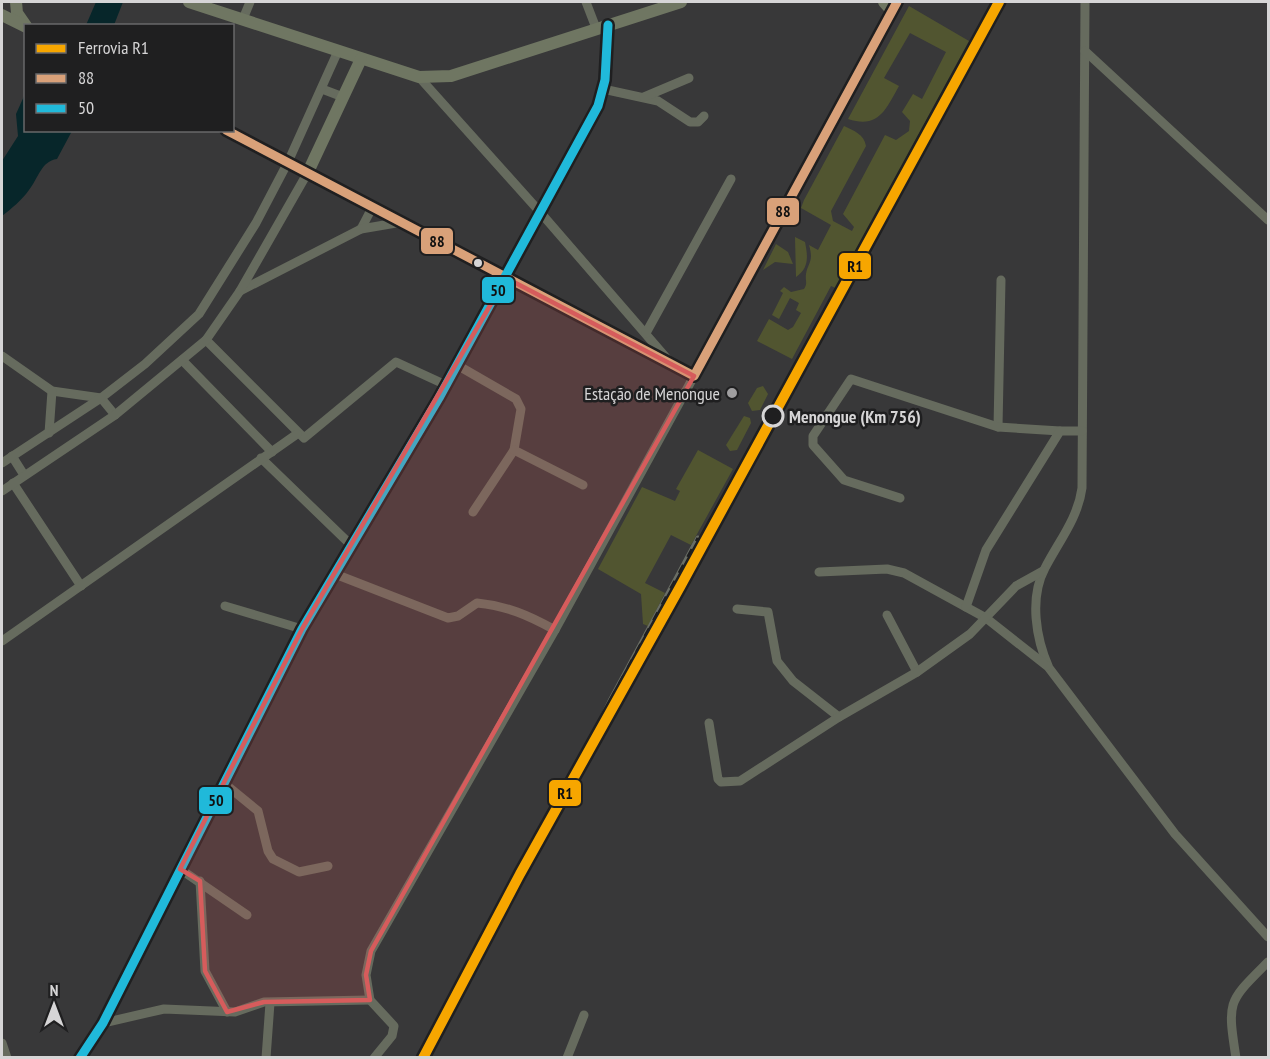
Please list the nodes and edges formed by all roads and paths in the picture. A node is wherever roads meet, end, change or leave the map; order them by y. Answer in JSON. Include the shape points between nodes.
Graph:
{"nodes":[{"id":1,"x":16,"y":2,"type":"edge"},
{"id":2,"x":189,"y":2,"type":"edge"},
{"id":3,"x":250,"y":2,"type":"edge"},
{"id":4,"x":586,"y":2,"type":"edge"},
{"id":5,"x":681,"y":2,"type":"edge"},
{"id":6,"x":1085,"y":2,"type":"edge"},
{"id":7,"x":891,"y":5,"type":"edge"},
{"id":8,"x":2,"y":15,"type":"edge"},
{"id":9,"x":243,"y":19,"type":"junction"},
{"id":10,"x":25,"y":24,"type":"edge"},
{"id":11,"x":24,"y":25,"type":"edge"},
{"id":12,"x":602,"y":27,"type":"junction"},
{"id":13,"x":338,"y":51,"type":"junction"},
{"id":14,"x":1085,"y":51,"type":"junction"},
{"id":15,"x":361,"y":59,"type":"junction"},
{"id":16,"x":419,"y":76,"type":"junction"},
{"id":17,"x":689,"y":78,"type":"dead end"},
{"id":18,"x":322,"y":89,"type":"junction"},
{"id":19,"x":603,"y":89,"type":"junction"},
{"id":20,"x":343,"y":97,"type":"junction"},
{"id":21,"x":644,"y":97,"type":"junction"},
{"id":22,"x":704,"y":116,"type":"dead end"},
{"id":23,"x":230,"y":132,"type":"edge"},
{"id":24,"x":288,"y":162,"type":"junction"},
{"id":25,"x":308,"y":172,"type":"junction"},
{"id":26,"x":731,"y":179,"type":"dead end"},
{"id":27,"x":373,"y":206,"type":"junction"},
{"id":28,"x":540,"y":212,"type":"junction"},
{"id":29,"x":1269,"y":220,"type":"edge"},
{"id":30,"x":404,"y":222,"type":"junction"},
{"id":31,"x":361,"y":229,"type":"junction"},
{"id":32,"x":506,"y":278,"type":"junction"},
{"id":33,"x":1001,"y":280,"type":"dead end"},
{"id":34,"x":240,"y":291,"type":"junction"},
{"id":35,"x":199,"y":314,"type":"junction"},
{"id":36,"x":216,"y":326,"type":"junction"},
{"id":37,"x":646,"y":333,"type":"junction"},
{"id":38,"x":206,"y":340,"type":"junction"},
{"id":39,"x":2,"y":356,"type":"edge"},
{"id":40,"x":182,"y":360,"type":"junction"},
{"id":41,"x":671,"y":364,"type":"junction"},
{"id":42,"x":457,"y":365,"type":"junction"},
{"id":43,"x":694,"y":376,"type":"junction"},
{"id":44,"x":446,"y":384,"type":"junction"},
{"id":45,"x":52,"y":391,"type":"junction"},
{"id":46,"x":101,"y":398,"type":"junction"},
{"id":47,"x":115,"y":415,"type":"junction"},
{"id":48,"x":998,"y":427,"type":"junction"},
{"id":49,"x":1060,"y":431,"type":"junction"},
{"id":50,"x":1082,"y":431,"type":"junction"},
{"id":51,"x":49,"y":433,"type":"junction"},
{"id":52,"x":297,"y":434,"type":"junction"},
{"id":53,"x":514,"y":450,"type":"junction"},
{"id":54,"x":272,"y":452,"type":"junction"},
{"id":55,"x":12,"y":456,"type":"junction"},
{"id":56,"x":261,"y":459,"type":"junction"},
{"id":57,"x":2,"y":463,"type":"edge"},
{"id":58,"x":24,"y":475,"type":"junction"},
{"id":59,"x":13,"y":483,"type":"junction"},
{"id":60,"x":583,"y":485,"type":"dead end"},
{"id":61,"x":2,"y":491,"type":"edge"},
{"id":62,"x":900,"y":498,"type":"dead end"},
{"id":63,"x":473,"y":512,"type":"dead end"},
{"id":64,"x":352,"y":546,"type":"junction"},
{"id":65,"x":1043,"y":571,"type":"junction"},
{"id":66,"x":819,"y":572,"type":"dead end"},
{"id":67,"x":335,"y":574,"type":"junction"},
{"id":68,"x":81,"y":586,"type":"junction"},
{"id":69,"x":225,"y":606,"type":"dead end"},
{"id":70,"x":966,"y":607,"type":"junction"},
{"id":71,"x":737,"y":609,"type":"dead end"},
{"id":72,"x":887,"y":615,"type":"dead end"},
{"id":73,"x":986,"y":618,"type":"junction"},
{"id":74,"x":302,"y":629,"type":"junction"},
{"id":75,"x":555,"y":630,"type":"junction"},
{"id":76,"x":2,"y":641,"type":"edge"},
{"id":77,"x":1049,"y":668,"type":"junction"},
{"id":78,"x":917,"y":672,"type":"junction"},
{"id":79,"x":839,"y":717,"type":"junction"},
{"id":80,"x":709,"y":723,"type":"dead end"},
{"id":81,"x":225,"y":784,"type":"junction"},
{"id":82,"x":328,"y":866,"type":"dead end"},
{"id":83,"x":180,"y":869,"type":"junction"},
{"id":84,"x":200,"y":880,"type":"junction"},
{"id":85,"x":247,"y":915,"type":"dead end"},
{"id":86,"x":1269,"y":937,"type":"edge"},
{"id":87,"x":1269,"y":962,"type":"edge"},
{"id":88,"x":370,"y":1000,"type":"junction"},
{"id":89,"x":270,"y":1003,"type":"junction"},
{"id":90,"x":227,"y":1012,"type":"junction"},
{"id":91,"x":584,"y":1015,"type":"dead end"},
{"id":92,"x":103,"y":1023,"type":"junction"},
{"id":93,"x":2,"y":1042,"type":"edge"},
{"id":94,"x":7,"y":1058,"type":"edge"},
{"id":95,"x":80,"y":1058,"type":"edge"},
{"id":96,"x":266,"y":1058,"type":"edge"},
{"id":97,"x":374,"y":1058,"type":"edge"},
{"id":98,"x":567,"y":1058,"type":"edge"},
{"id":99,"x":1236,"y":1058,"type":"edge"}],
"edges":[{"from":1,"to":10,"type":"main road","via":[[17,13]]},
{"from":2,"to":9,"type":"main road"},
{"from":3,"to":9,"type":"street"},
{"from":4,"to":12,"type":"street"},
{"from":5,"to":12,"type":"main road"},
{"from":6,"to":14,"type":"street"},
{"from":7,"to":43,"type":"main road"},
{"from":8,"to":11,"type":"main road"},
{"from":9,"to":13,"type":"main road"},
{"from":12,"to":16,"type":"main road","via":[[451,76]]},
{"from":12,"to":19,"type":"street"},
{"from":13,"to":15,"type":"main road"},
{"from":13,"to":18,"type":"street"},
{"from":14,"to":29,"type":"street"},
{"from":14,"to":50,"type":"street"},
{"from":15,"to":16,"type":"main road"},
{"from":15,"to":20,"type":"main road"},
{"from":16,"to":28,"type":"street"},
{"from":17,"to":21,"type":"street"},
{"from":18,"to":20,"type":"street"},
{"from":18,"to":24,"type":"street"},
{"from":19,"to":21,"type":"street"},
{"from":19,"to":28,"type":"street","via":[[598,106]]},
{"from":20,"to":25,"type":"main road"},
{"from":21,"to":22,"type":"street","via":[[661,102],[690,122],[698,122]]},
{"from":23,"to":24,"type":"main road"},
{"from":24,"to":25,"type":"main road"},
{"from":24,"to":35,"type":"street","via":[[256,223]]},
{"from":25,"to":27,"type":"main road"},
{"from":25,"to":34,"type":"street"},
{"from":26,"to":37,"type":"street"},
{"from":27,"to":30,"type":"main road"},
{"from":27,"to":31,"type":"street"},
{"from":28,"to":32,"type":"street"},
{"from":28,"to":37,"type":"street"},
{"from":30,"to":31,"type":"street"},
{"from":30,"to":32,"type":"main road"},
{"from":31,"to":34,"type":"street"},
{"from":32,"to":41,"type":"main road"},
{"from":32,"to":42,"type":"street"},
{"from":33,"to":48,"type":"street"},
{"from":34,"to":36,"type":"street"},
{"from":35,"to":36,"type":"street"},
{"from":35,"to":46,"type":"street"},
{"from":36,"to":38,"type":"street"},
{"from":37,"to":41,"type":"street"},
{"from":38,"to":40,"type":"street"},
{"from":38,"to":52,"type":"street"},
{"from":39,"to":45,"type":"street"},
{"from":40,"to":47,"type":"street"},
{"from":40,"to":54,"type":"street"},
{"from":41,"to":43,"type":"main road"},
{"from":42,"to":44,"type":"street"},
{"from":42,"to":53,"type":"street","via":[[520,403]]},
{"from":43,"to":75,"type":"street"},
{"from":44,"to":52,"type":"street","via":[[396,362],[304,438]]},
{"from":44,"to":64,"type":"street"},
{"from":45,"to":46,"type":"street"},
{"from":45,"to":51,"type":"street"},
{"from":46,"to":47,"type":"street"},
{"from":46,"to":51,"type":"street"},
{"from":47,"to":58,"type":"street"},
{"from":48,"to":49,"type":"street"},
{"from":48,"to":62,"type":"street","via":[[856,378],[848,381],[813,436],[813,445],[848,483]]},
{"from":49,"to":50,"type":"street"},
{"from":49,"to":70,"type":"street","via":[[986,550]]},
{"from":50,"to":65,"type":"street","via":[[1079,506]]},
{"from":51,"to":55,"type":"street"},
{"from":52,"to":54,"type":"street"},
{"from":53,"to":60,"type":"street"},
{"from":53,"to":63,"type":"street"},
{"from":54,"to":56,"type":"street"},
{"from":55,"to":57,"type":"street"},
{"from":55,"to":58,"type":"street"},
{"from":56,"to":64,"type":"street"},
{"from":56,"to":68,"type":"street"},
{"from":58,"to":59,"type":"street"},
{"from":59,"to":61,"type":"street"},
{"from":59,"to":68,"type":"street"},
{"from":64,"to":67,"type":"street"},
{"from":65,"to":73,"type":"street","via":[[1016,586]]},
{"from":65,"to":77,"type":"street","via":[[1036,610],[1037,631]]},
{"from":66,"to":70,"type":"street","via":[[895,570]]},
{"from":67,"to":74,"type":"street"},
{"from":67,"to":75,"type":"street","via":[[448,618],[477,603],[507,606]]},
{"from":68,"to":76,"type":"street"},
{"from":69,"to":74,"type":"street"},
{"from":70,"to":73,"type":"street"},
{"from":71,"to":79,"type":"street","via":[[768,612],[777,661],[792,681]]},
{"from":72,"to":78,"type":"street"},
{"from":73,"to":77,"type":"street"},
{"from":73,"to":78,"type":"street"},
{"from":74,"to":81,"type":"street"},
{"from":75,"to":88,"type":"street","via":[[371,951],[366,975]]},
{"from":77,"to":86,"type":"street","via":[[1175,834]]},
{"from":78,"to":79,"type":"street"},
{"from":79,"to":80,"type":"street","via":[[735,782],[718,779]]},
{"from":81,"to":82,"type":"street","via":[[258,811],[273,859],[299,872]]},
{"from":81,"to":83,"type":"street"},
{"from":83,"to":84,"type":"street"},
{"from":83,"to":92,"type":"street"},
{"from":84,"to":85,"type":"street"},
{"from":84,"to":90,"type":"street","via":[[205,971]]},
{"from":87,"to":99,"type":"street","via":[[1233,999],[1231,1027]]},
{"from":88,"to":89,"type":"street"},
{"from":88,"to":97,"type":"street","via":[[394,1026],[392,1036]]},
{"from":89,"to":90,"type":"street"},
{"from":89,"to":96,"type":"street"},
{"from":90,"to":92,"type":"street","via":[[164,1009]]},
{"from":91,"to":98,"type":"street"},
{"from":92,"to":95,"type":"street"},
{"from":93,"to":94,"type":"street"}]}
